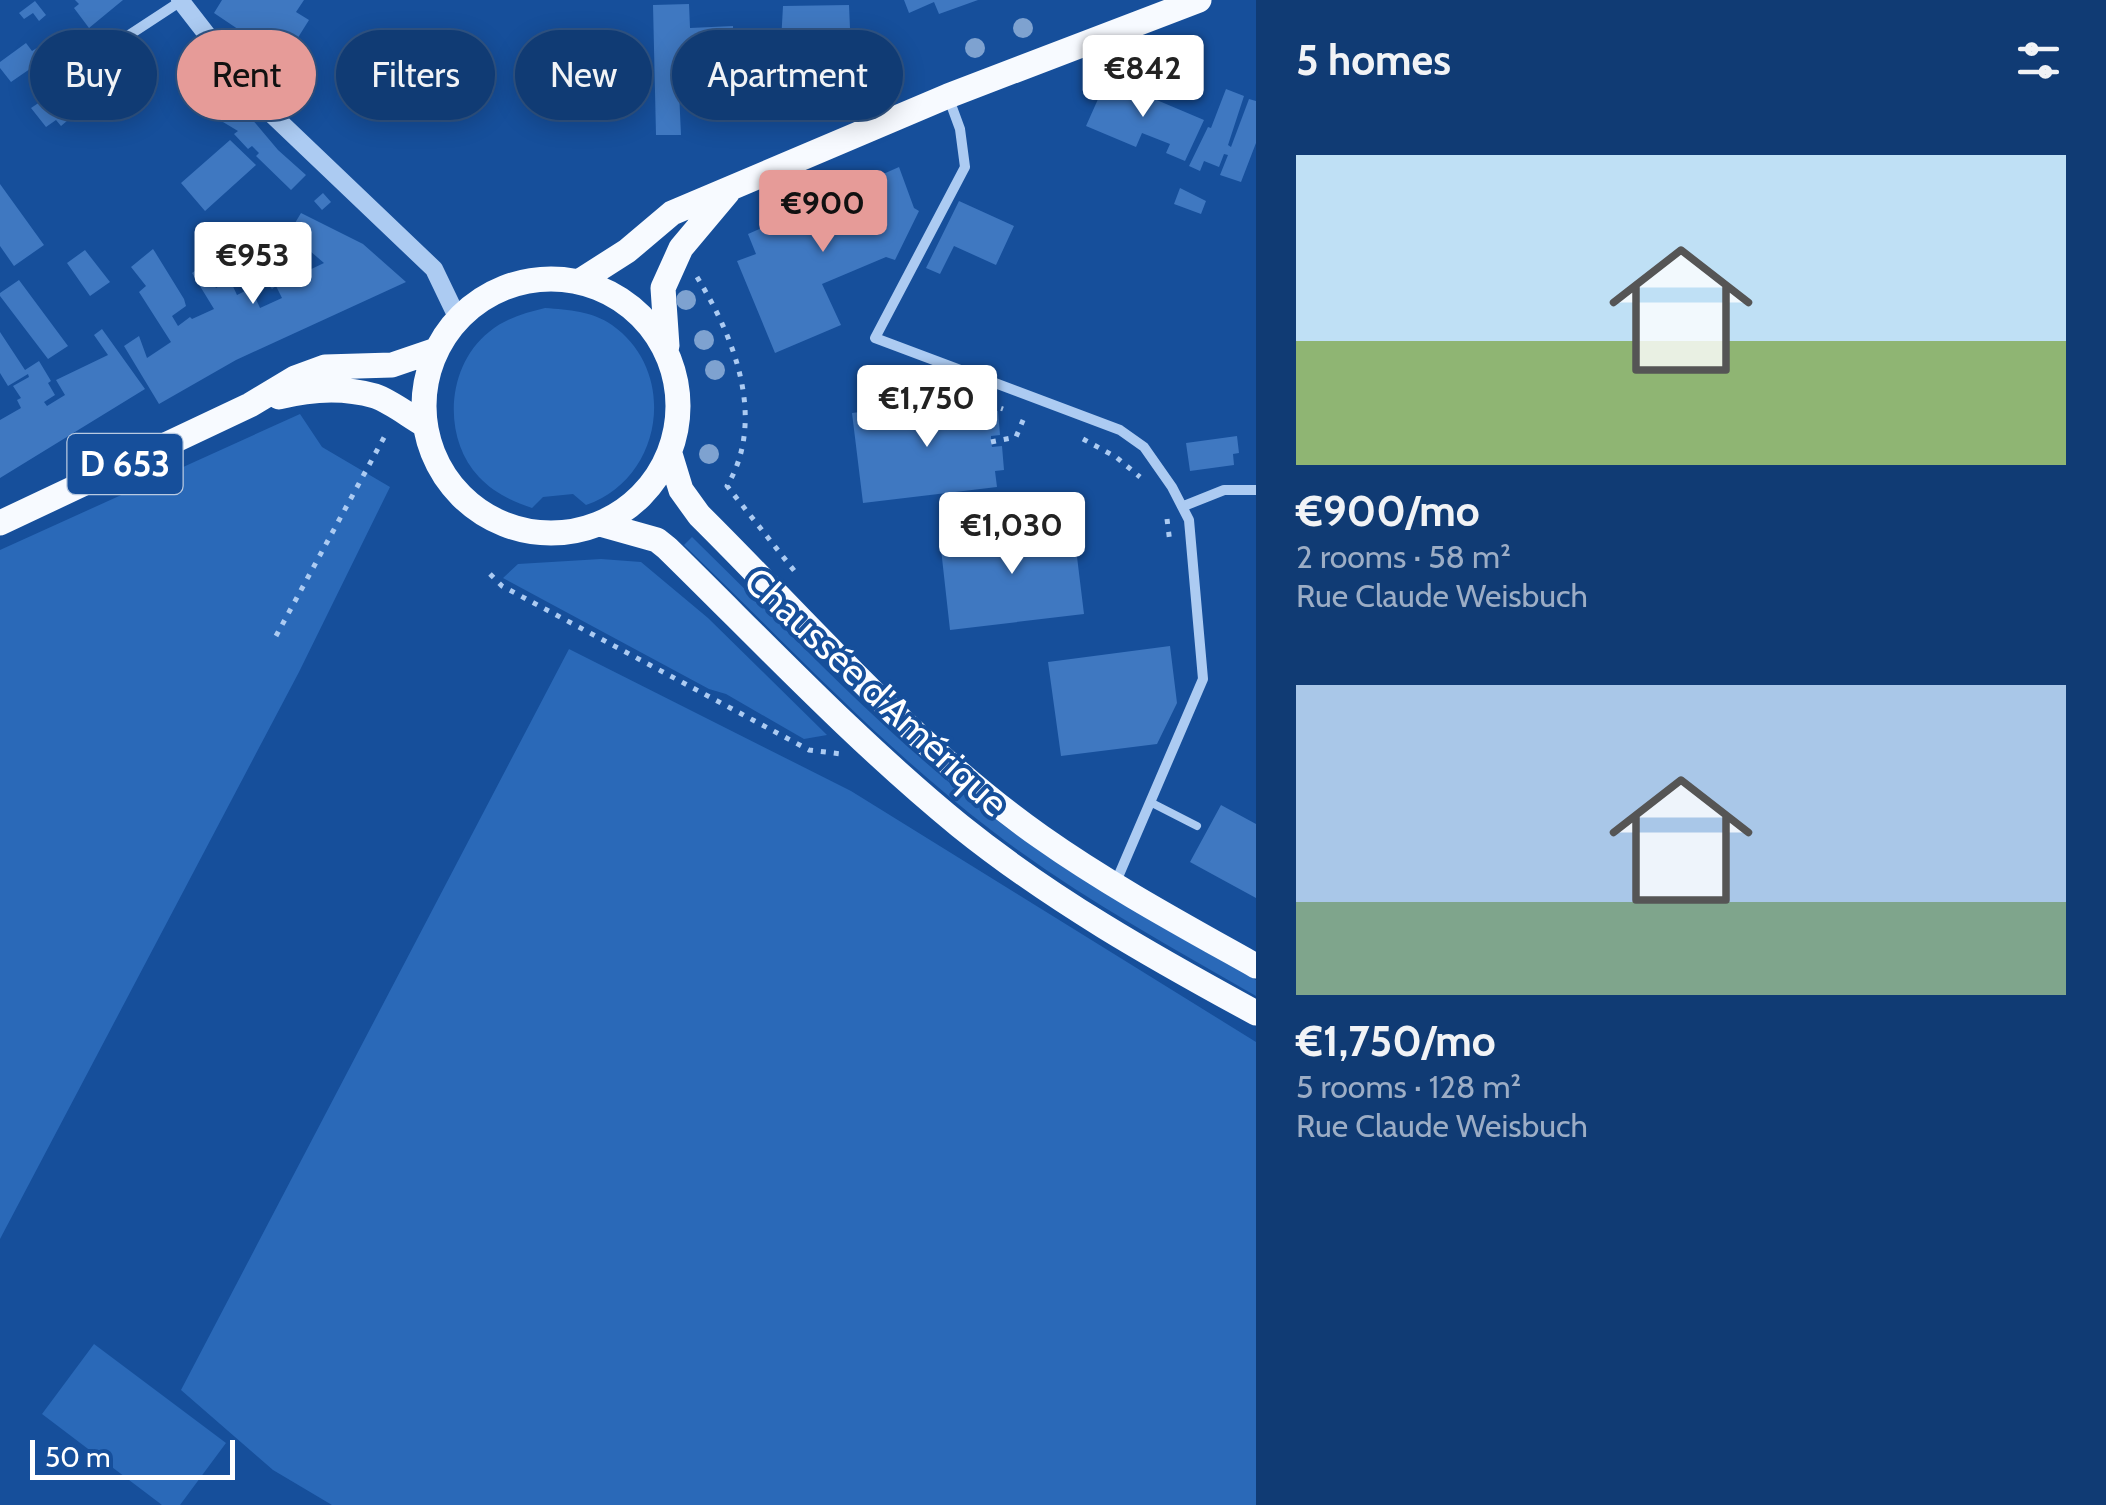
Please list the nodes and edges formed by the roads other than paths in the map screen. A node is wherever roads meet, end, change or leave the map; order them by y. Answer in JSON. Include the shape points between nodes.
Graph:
{"nodes":[{"id":1,"x":1199,"y":0,"type":"edge"},
{"id":2,"x":181,"y":1,"type":"edge"},
{"id":3,"x":137,"y":30,"type":"edge"},
{"id":4,"x":948,"y":96,"type":"junction"},
{"id":5,"x":732,"y":187,"type":"junction"},
{"id":6,"x":580,"y":281,"type":"junction"},
{"id":7,"x":458,"y":319,"type":"junction"},
{"id":8,"x":436,"y":350,"type":"junction"},
{"id":9,"x":667,"y":351,"type":"junction"},
{"id":10,"x":250,"y":405,"type":"junction"},
{"id":11,"x":425,"y":424,"type":"junction"},
{"id":12,"x":670,"y":454,"type":"junction"},
{"id":13,"x":1256,"y":490,"type":"edge"},
{"id":14,"x":1184,"y":506,"type":"junction"},
{"id":15,"x":0,"y":523,"type":"edge"},
{"id":16,"x":600,"y":524,"type":"junction"},
{"id":17,"x":1150,"y":802,"type":"junction"},
{"id":18,"x":1197,"y":826,"type":"dead end"},
{"id":19,"x":1114,"y":884,"type":"junction"},
{"id":20,"x":1256,"y":966,"type":"edge"},
{"id":21,"x":1256,"y":1014,"type":"edge"}],
"edges":[{"from":1,"to":4,"type":"main road"},
{"from":2,"to":3,"type":"street"},
{"from":2,"to":7,"type":"street","via":[[260,104],[434,269]]},
{"from":4,"to":5,"type":"main road"},
{"from":4,"to":14,"type":"street","via":[[964,167],[875,338],[1120,430],[1144,447]]},
{"from":5,"to":6,"type":"main road","via":[[672,212]]},
{"from":5,"to":9,"type":"main road","via":[[691,233],[663,288]]},
{"from":6,"to":7,"type":"main road","via":[[543,278],[502,287]]},
{"from":6,"to":9,"type":"main road","via":[[636,310]]},
{"from":7,"to":8,"type":"main road"},
{"from":8,"to":10,"type":"main road","via":[[392,365],[325,367]]},
{"from":8,"to":11,"type":"main road","via":[[424,387]]},
{"from":9,"to":12,"type":"main road","via":[[679,413]]},
{"from":10,"to":11,"type":"main road","via":[[330,390],[378,397]]},
{"from":10,"to":15,"type":"main road","number":"D 653"},
{"from":11,"to":16,"type":"main road","via":[[448,480],[494,520],[548,534]]},
{"from":12,"to":16,"type":"main road","via":[[646,492]]},
{"from":12,"to":19,"type":"main road","name":"Chaussée d'Amérique","via":[[681,490],[699,514],[867,684],[961,773]]},
{"from":13,"to":14,"type":"street","via":[[1224,490]]},
{"from":14,"to":17,"type":"street","via":[[1202,680]]},
{"from":16,"to":21,"type":"main road","name":"Chaussée d'Amérique","via":[[667,548],[882,760],[1031,880]]},
{"from":17,"to":18,"type":"lane"},
{"from":17,"to":19,"type":"street"},
{"from":19,"to":20,"type":"main road","name":"Chaussée d'Amérique"}]}
